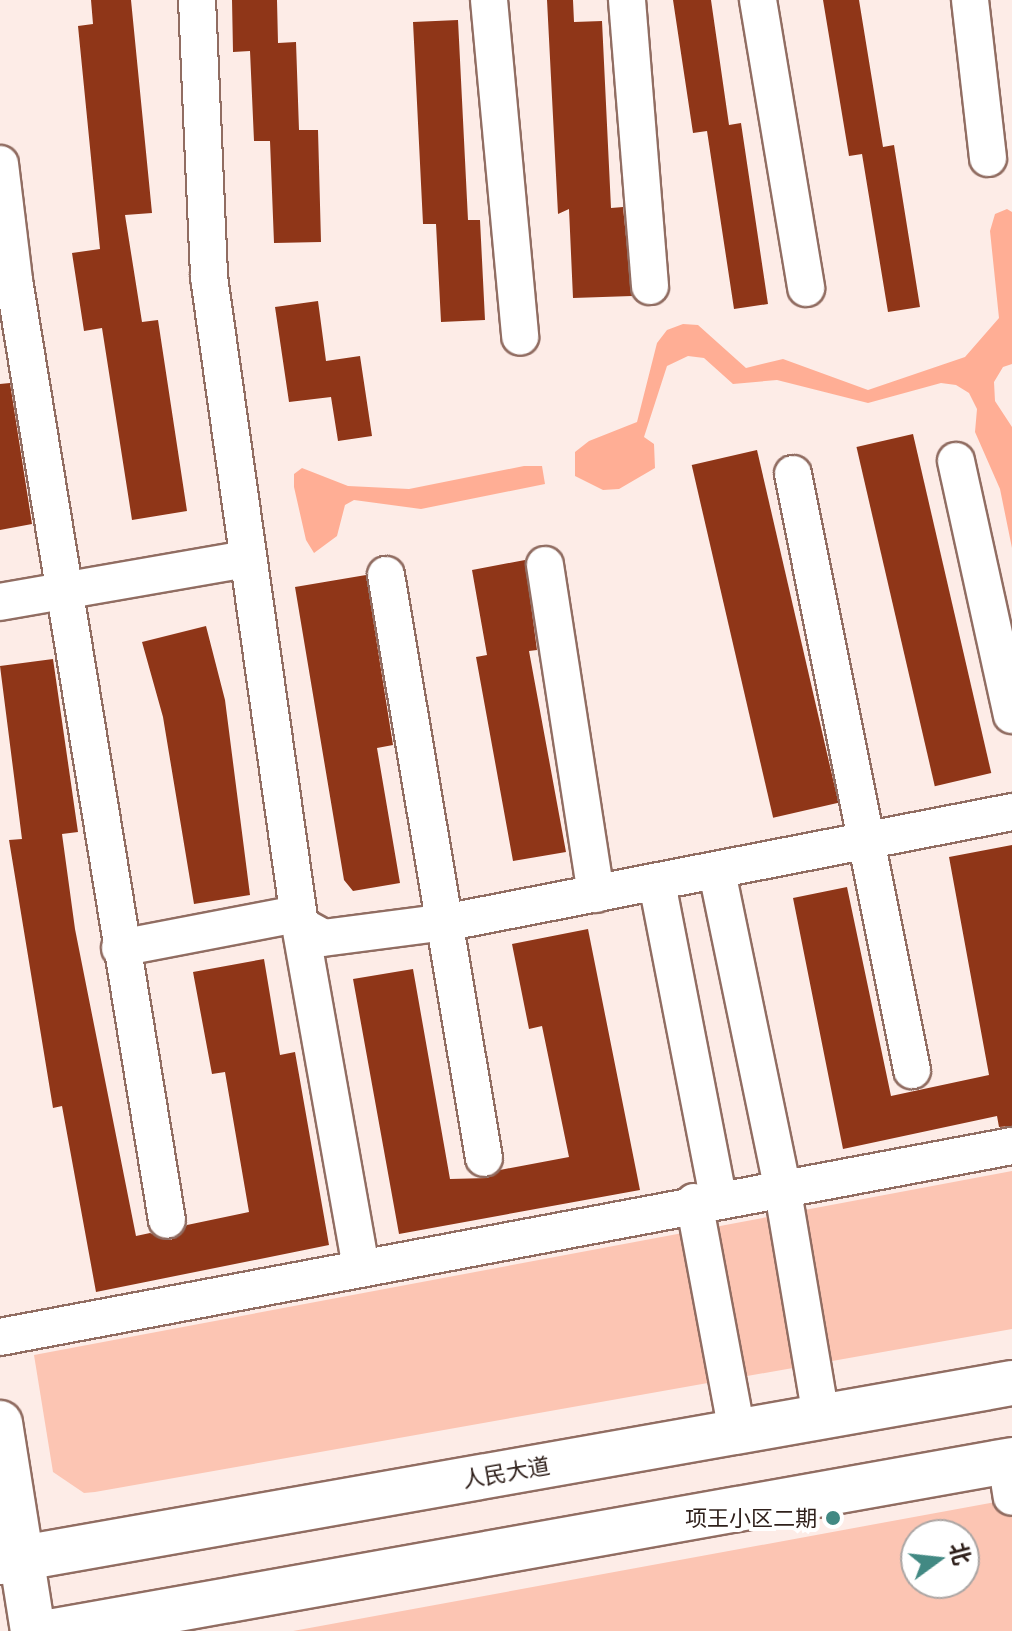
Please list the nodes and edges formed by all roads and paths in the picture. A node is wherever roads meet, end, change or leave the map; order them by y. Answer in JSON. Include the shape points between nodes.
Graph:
{"nodes":[{"id":1,"x":197,"y":0,"type":"edge"},
{"id":2,"x":489,"y":0,"type":"edge"},
{"id":3,"x":627,"y":0,"type":"edge"},
{"id":4,"x":758,"y":0,"type":"edge"},
{"id":5,"x":970,"y":0,"type":"edge"},
{"id":6,"x":988,"y":158,"type":"dead end"},
{"id":7,"x":0,"y":164,"type":"edge"},
{"id":8,"x":650,"y":286,"type":"dead end"},
{"id":9,"x":806,"y":288,"type":"dead end"},
{"id":10,"x":520,"y":337,"type":"dead end"},
{"id":11,"x":956,"y":461,"type":"dead end"},
{"id":12,"x":793,"y":474,"type":"dead end"},
{"id":13,"x":247,"y":559,"type":"junction"},
{"id":14,"x":545,"y":565,"type":"dead end"},
{"id":15,"x":386,"y":575,"type":"dead end"},
{"id":16,"x":65,"y":590,"type":"junction"},
{"id":17,"x":0,"y":602,"type":"edge"},
{"id":18,"x":1012,"y":715,"type":"edge"},
{"id":19,"x":1012,"y":812,"type":"edge"},
{"id":20,"x":867,"y":841,"type":"junction"},
{"id":21,"x":717,"y":872,"type":"junction"},
{"id":22,"x":657,"y":883,"type":"junction"},
{"id":23,"x":596,"y":894,"type":"junction"},
{"id":24,"x":298,"y":920,"type":"junction"},
{"id":25,"x":444,"y":923,"type":"junction"},
{"id":26,"x":120,"y":948,"type":"junction"},
{"id":27,"x":912,"y":1070,"type":"dead end"},
{"id":28,"x":1012,"y":1146,"type":"edge"},
{"id":29,"x":484,"y":1158,"type":"dead end"},
{"id":30,"x":782,"y":1186,"type":"junction"},
{"id":31,"x":706,"y":1200,"type":"junction"},
{"id":32,"x":167,"y":1220,"type":"dead end"},
{"id":33,"x":361,"y":1266,"type":"junction"},
{"id":34,"x":0,"y":1337,"type":"edge"},
{"id":35,"x":1012,"y":1383,"type":"edge"},
{"id":36,"x":821,"y":1417,"type":"junction"},
{"id":37,"x":0,"y":1423,"type":"edge"},
{"id":38,"x":737,"y":1431,"type":"junction"},
{"id":39,"x":1010,"y":1473,"type":"edge"},
{"id":40,"x":11,"y":1560,"type":"edge"},
{"id":41,"x":33,"y":1631,"type":"edge"},
{"id":42,"x":55,"y":1631,"type":"edge"}],
"edges":[{"from":1,"to":13,"type":"lane","via":[[209,277]]},
{"from":2,"to":10,"type":"lane"},
{"from":3,"to":8,"type":"lane"},
{"from":4,"to":9,"type":"lane"},
{"from":5,"to":6,"type":"lane"},
{"from":7,"to":16,"type":"lane"},
{"from":11,"to":18,"type":"lane"},
{"from":12,"to":20,"type":"lane"},
{"from":13,"to":16,"type":"lane"},
{"from":13,"to":24,"type":"lane"},
{"from":14,"to":23,"type":"lane"},
{"from":15,"to":25,"type":"lane"},
{"from":16,"to":17,"type":"lane"},
{"from":16,"to":26,"type":"lane"},
{"from":19,"to":20,"type":"lane"},
{"from":20,"to":21,"type":"lane"},
{"from":20,"to":27,"type":"lane"},
{"from":21,"to":22,"type":"lane"},
{"from":21,"to":30,"type":"lane"},
{"from":22,"to":23,"type":"lane"},
{"from":22,"to":31,"type":"lane"},
{"from":23,"to":25,"type":"lane"},
{"from":24,"to":25,"type":"lane","via":[[323,938]]},
{"from":24,"to":26,"type":"lane"},
{"from":24,"to":33,"type":"lane"},
{"from":25,"to":29,"type":"lane"},
{"from":26,"to":32,"type":"lane"},
{"from":28,"to":30,"type":"lane"},
{"from":30,"to":31,"type":"lane"},
{"from":30,"to":36,"type":"lane"},
{"from":31,"to":33,"type":"lane"},
{"from":31,"to":38,"type":"lane"},
{"from":33,"to":34,"type":"lane"},
{"from":35,"to":36,"type":"main road","name":"人民大道"},
{"from":36,"to":38,"type":"main road","name":"人民大道"},
{"from":37,"to":40,"type":"main road"},
{"from":38,"to":40,"type":"main road","name":"人民大道"},
{"from":39,"to":42,"type":"main road"},
{"from":40,"to":41,"type":"main road"}]}
